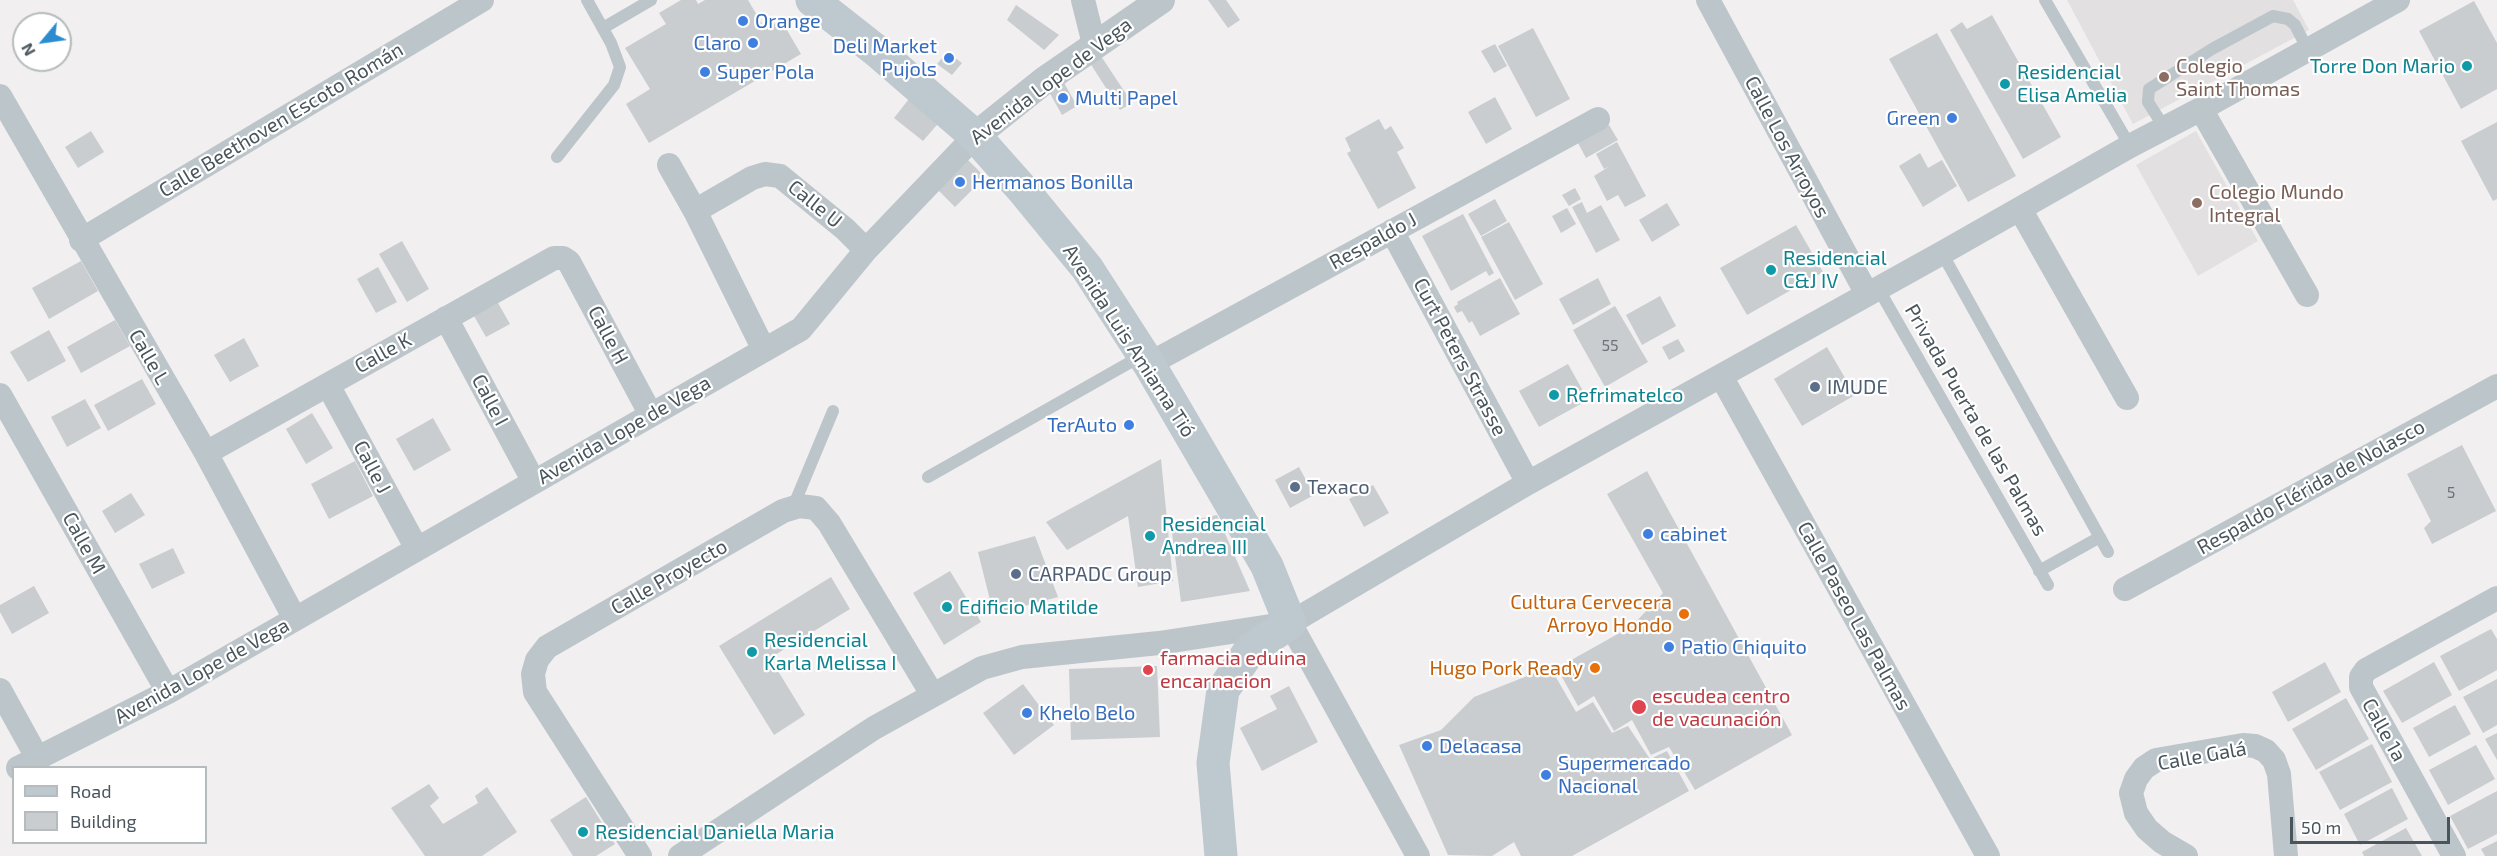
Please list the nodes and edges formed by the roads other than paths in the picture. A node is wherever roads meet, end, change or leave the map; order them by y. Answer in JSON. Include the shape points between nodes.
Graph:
{"nodes":[{"id":1,"x":482,"y":0,"type":"edge"},
{"id":2,"x":587,"y":0,"type":"edge"},
{"id":3,"x":651,"y":0,"type":"edge"},
{"id":4,"x":813,"y":0,"type":"edge"},
{"id":5,"x":1083,"y":0,"type":"edge"},
{"id":6,"x":1161,"y":0,"type":"edge"},
{"id":7,"x":1708,"y":0,"type":"edge"},
{"id":8,"x":2045,"y":0,"type":"edge"},
{"id":9,"x":2398,"y":0,"type":"edge"},
{"id":10,"x":603,"y":28,"type":"junction"},
{"id":11,"x":1094,"y":44,"type":"junction"},
{"id":12,"x":2308,"y":50,"type":"junction"},
{"id":13,"x":0,"y":96,"type":"edge"},
{"id":14,"x":2201,"y":109,"type":"junction"},
{"id":15,"x":1598,"y":119,"type":"dead end"},
{"id":16,"x":2164,"y":127,"type":"junction"},
{"id":17,"x":975,"y":136,"type":"junction"},
{"id":18,"x":2130,"y":146,"type":"junction"},
{"id":19,"x":557,"y":157,"type":"dead end"},
{"id":20,"x":669,"y":165,"type":"dead end"},
{"id":21,"x":2020,"y":209,"type":"junction"},
{"id":22,"x":695,"y":212,"type":"junction"},
{"id":23,"x":1392,"y":231,"type":"junction"},
{"id":24,"x":81,"y":240,"type":"junction"},
{"id":25,"x":866,"y":250,"type":"junction"},
{"id":26,"x":1942,"y":253,"type":"junction"},
{"id":27,"x":562,"y":258,"type":"joint"},
{"id":28,"x":1873,"y":291,"type":"junction"},
{"id":29,"x":2307,"y":295,"type":"dead end"},
{"id":30,"x":446,"y":318,"type":"junction"},
{"id":31,"x":764,"y":350,"type":"junction"},
{"id":32,"x":1146,"y":360,"type":"junction"},
{"id":33,"x":1721,"y":376,"type":"junction"},
{"id":34,"x":328,"y":385,"type":"junction"},
{"id":35,"x":2497,"y":386,"type":"edge"},
{"id":36,"x":0,"y":394,"type":"edge"},
{"id":37,"x":2127,"y":399,"type":"dead end"},
{"id":38,"x":833,"y":411,"type":"dead end"},
{"id":39,"x":651,"y":415,"type":"junction"},
{"id":40,"x":206,"y":453,"type":"junction"},
{"id":41,"x":928,"y":477,"type":"dead end"},
{"id":42,"x":534,"y":482,"type":"junction"},
{"id":43,"x":1528,"y":483,"type":"junction"},
{"id":44,"x":793,"y":508,"type":"junction"},
{"id":45,"x":2100,"y":537,"type":"junction"},
{"id":46,"x":417,"y":549,"type":"junction"},
{"id":47,"x":2108,"y":552,"type":"dead end"},
{"id":48,"x":2039,"y":571,"type":"junction"},
{"id":49,"x":2048,"y":585,"type":"dead end"},
{"id":50,"x":2125,"y":589,"type":"dead end"},
{"id":51,"x":2497,"y":598,"type":"edge"},
{"id":52,"x":295,"y":619,"type":"junction"},
{"id":53,"x":1290,"y":623,"type":"junction"},
{"id":54,"x":0,"y":690,"type":"edge"},
{"id":55,"x":168,"y":692,"type":"junction"},
{"id":56,"x":932,"y":694,"type":"junction"},
{"id":57,"x":28,"y":763,"type":"edge"},
{"id":58,"x":640,"y":856,"type":"edge"},
{"id":59,"x":680,"y":856,"type":"edge"},
{"id":60,"x":1221,"y":856,"type":"edge"},
{"id":61,"x":1418,"y":856,"type":"edge"},
{"id":62,"x":1988,"y":856,"type":"edge"},
{"id":63,"x":2186,"y":856,"type":"edge"},
{"id":64,"x":2286,"y":856,"type":"edge"},
{"id":65,"x":2454,"y":856,"type":"edge"}],
"edges":[{"from":1,"to":24,"type":"street","name":"Calle Beethoven Escoto Román"},
{"from":2,"to":10,"type":"lane"},
{"from":3,"to":10,"type":"lane"},
{"from":4,"to":17,"type":"main road","name":"Avenida Luis Amiama Tió"},
{"from":5,"to":11,"type":"street"},
{"from":6,"to":11,"type":"street","name":"Avenida Lope de Vega"},
{"from":7,"to":28,"type":"street","name":"Calle Los Arroyos"},
{"from":8,"to":18,"type":"lane"},
{"from":9,"to":12,"type":"street"},
{"from":10,"to":19,"type":"lane","via":[[620,67],[614,85]]},
{"from":11,"to":17,"type":"street","name":"Avenida Lope de Vega"},
{"from":12,"to":14,"type":"street"},
{"from":12,"to":16,"type":"lane","via":[[2295,25],[2273,16],[2149,89],[2148,102]]},
{"from":13,"to":24,"type":"street","name":"Calle L"},
{"from":14,"to":16,"type":"street"},
{"from":14,"to":29,"type":"street"},
{"from":15,"to":23,"type":"street","name":"Respaldo J"},
{"from":16,"to":18,"type":"street"},
{"from":17,"to":25,"type":"street","name":"Avenida Lope de Vega"},
{"from":17,"to":32,"type":"main road","name":"Avenida Luis Amiama Tió","via":[[1087,268]]},
{"from":18,"to":21,"type":"street"},
{"from":20,"to":22,"type":"street"},
{"from":21,"to":26,"type":"street"},
{"from":21,"to":37,"type":"street"},
{"from":22,"to":25,"type":"street","name":"Calle U","via":[[752,178],[765,174],[780,176]]},
{"from":22,"to":31,"type":"street"},
{"from":23,"to":32,"type":"street","name":"Respaldo J"},
{"from":23,"to":43,"type":"street","name":"Curt Peters Strasse"},
{"from":24,"to":40,"type":"street","name":"Calle L"},
{"from":25,"to":31,"type":"street","name":"Avenida Lope de Vega","via":[[801,329]]},
{"from":26,"to":28,"type":"street"},
{"from":26,"to":45,"type":"lane"},
{"from":27,"to":30,"type":"street","name":"Calle K","via":[[554,258]]},
{"from":27,"to":39,"type":"street","name":"Calle H","via":[[569,262]]},
{"from":28,"to":33,"type":"street"},
{"from":28,"to":48,"type":"lane","name":"Privada Puerta de las Palmas"},
{"from":30,"to":34,"type":"street","name":"Calle K"},
{"from":30,"to":42,"type":"street","name":"Calle I"},
{"from":31,"to":39,"type":"street","name":"Avenida Lope de Vega"},
{"from":32,"to":41,"type":"lane"},
{"from":32,"to":53,"type":"main road","name":"Avenida Luis Amiama Tió","via":[[1267,566]]},
{"from":33,"to":43,"type":"street"},
{"from":33,"to":62,"type":"street","name":"Calle Paseo Las Palmas"},
{"from":34,"to":40,"type":"street","name":"Calle K"},
{"from":34,"to":46,"type":"street","name":"Calle J"},
{"from":35,"to":50,"type":"street","name":"Respaldo Flérida de Nolasco"},
{"from":36,"to":55,"type":"street","name":"Calle M"},
{"from":38,"to":44,"type":"lane"},
{"from":39,"to":42,"type":"street","name":"Avenida Lope de Vega"},
{"from":40,"to":52,"type":"street","name":"Calle L"},
{"from":42,"to":46,"type":"street","name":"Avenida Lope de Vega"},
{"from":43,"to":53,"type":"street"},
{"from":44,"to":56,"type":"street","via":[[816,508],[829,523]]},
{"from":44,"to":58,"type":"street","name":"Calle Proyecto","via":[[547,647],[537,660],[533,674],[535,693]]},
{"from":45,"to":47,"type":"lane"},
{"from":45,"to":48,"type":"lane"},
{"from":46,"to":52,"type":"street","name":"Avenida Lope de Vega"},
{"from":48,"to":49,"type":"lane","name":"Privada Puerta de las Palmas"},
{"from":51,"to":65,"type":"street","name":"Calle 1a","via":[[2366,670],[2361,677],[2361,687]]},
{"from":52,"to":55,"type":"street","name":"Avenida Lope de Vega"},
{"from":53,"to":56,"type":"street","via":[[1159,644],[1022,657],[982,668]]},
{"from":53,"to":60,"type":"main road","via":[[1250,650],[1223,690],[1213,763]]},
{"from":53,"to":61,"type":"street"},
{"from":54,"to":57,"type":"street"},
{"from":55,"to":57,"type":"street","name":"Avenida Lope de Vega"},
{"from":56,"to":59,"type":"street"},
{"from":63,"to":64,"type":"street","name":"Calle Galá","via":[[2154,836],[2136,813],[2131,793],[2136,779],[2156,760],[2243,745],[2266,751],[2274,760],[2279,774]]}]}
